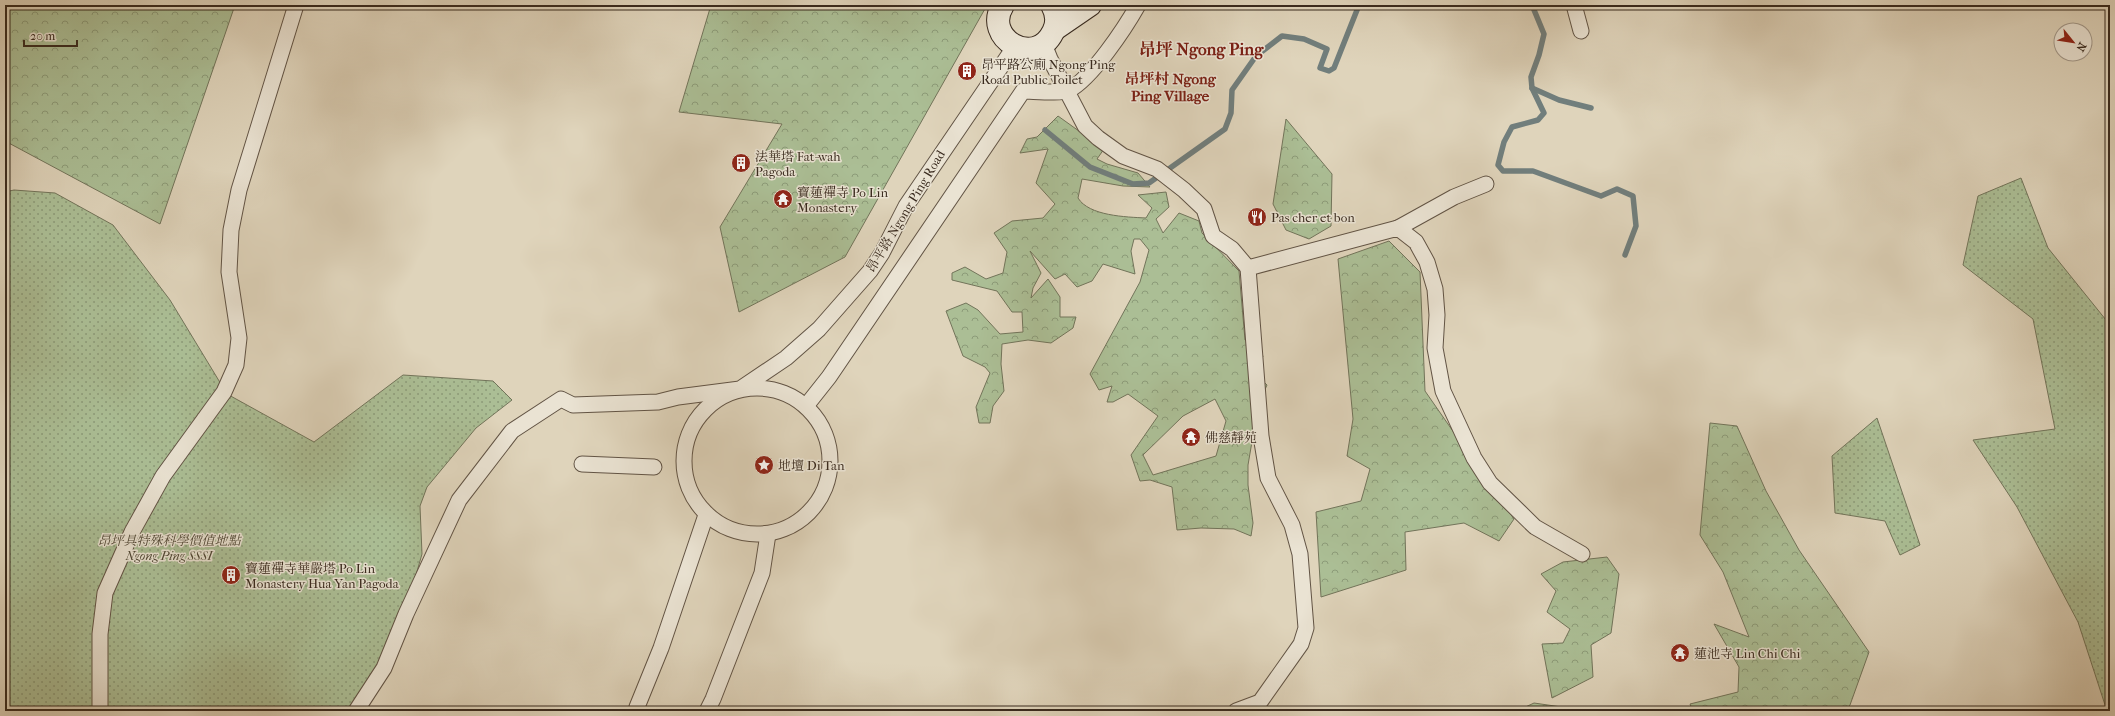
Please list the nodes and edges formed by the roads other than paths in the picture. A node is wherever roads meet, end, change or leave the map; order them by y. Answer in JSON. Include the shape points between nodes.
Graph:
{"nodes":[{"id":1,"x":296,"y":5,"type":"edge"},
{"id":2,"x":1002,"y":5,"type":"edge"},
{"id":3,"x":1052,"y":5,"type":"edge"},
{"id":4,"x":1090,"y":5,"type":"edge"},
{"id":5,"x":1138,"y":5,"type":"edge"},
{"id":6,"x":1574,"y":5,"type":"edge"},
{"id":7,"x":1581,"y":31,"type":"dead end"},
{"id":8,"x":1050,"y":36,"type":"junction"},
{"id":9,"x":1015,"y":46,"type":"junction"},
{"id":10,"x":1068,"y":91,"type":"junction"},
{"id":11,"x":1486,"y":184,"type":"dead end"},
{"id":12,"x":1398,"y":228,"type":"junction"},
{"id":13,"x":1248,"y":268,"type":"junction"},
{"id":14,"x":740,"y":389,"type":"junction"},
{"id":15,"x":806,"y":406,"type":"junction"},
{"id":16,"x":582,"y":464,"type":"dead end"},
{"id":17,"x":654,"y":467,"type":"dead end"},
{"id":18,"x":706,"y":514,"type":"junction"},
{"id":19,"x":768,"y":534,"type":"junction"},
{"id":20,"x":1582,"y":554,"type":"dead end"},
{"id":21,"x":637,"y":707,"type":"dead end"},
{"id":22,"x":100,"y":711,"type":"edge"},
{"id":23,"x":356,"y":711,"type":"edge"},
{"id":24,"x":707,"y":711,"type":"edge"},
{"id":25,"x":1236,"y":711,"type":"edge"}],
"edges":[{"from":1,"to":22,"type":"street","via":[[240,190],[231,230],[229,272],[239,338],[236,365],[224,392],[163,476],[132,532],[104,593],[100,634]]},
{"from":2,"to":9,"type":"main road","via":[[999,15],[1000,30],[1003,37]]},
{"from":3,"to":8,"type":"main road","via":[[1056,16]]},
{"from":4,"to":8,"type":"main road"},
{"from":5,"to":10,"type":"street","via":[[1124,30],[1084,79]]},
{"from":6,"to":7,"type":"street"},
{"from":8,"to":9,"type":"main road","via":[[1030,49]]},
{"from":8,"to":10,"type":"street","via":[[1050,59]]},
{"from":9,"to":14,"type":"street","name":"昂平路 Ngong Ping Road","via":[[933,163],[906,206],[882,253],[854,292],[819,329],[786,358]]},
{"from":10,"to":13,"type":"street","via":[[1085,126],[1123,156],[1157,169],[1173,181],[1204,209],[1213,236],[1232,249]]},
{"from":10,"to":15,"type":"street","via":[[1023,91],[829,377]]},
{"from":11,"to":12,"type":"street"},
{"from":12,"to":13,"type":"street"},
{"from":12,"to":20,"type":"street","via":[[1416,242],[1427,262],[1435,289],[1435,348],[1443,392],[1474,458],[1490,483],[1535,527]]},
{"from":13,"to":25,"type":"street","via":[[1261,436],[1268,478],[1292,525],[1300,554],[1306,628],[1302,644],[1260,702]]},
{"from":14,"to":15,"type":"street","via":[[764,387],[786,393]]},
{"from":14,"to":18,"type":"street","via":[[719,398],[702,412],[690,431],[684,453],[685,476],[692,497]]},
{"from":14,"to":23,"type":"street","via":[[658,402],[573,404],[560,399],[512,431],[459,500],[384,668]]},
{"from":15,"to":19,"type":"street","via":[[820,422],[828,441],[831,461],[828,482],[819,501],[806,517],[788,528]]},
{"from":16,"to":17,"type":"street"},
{"from":18,"to":19,"type":"street","via":[[724,528],[745,534]]},
{"from":18,"to":21,"type":"street","via":[[661,648]]},
{"from":19,"to":24,"type":"street","via":[[762,572]]}]}
